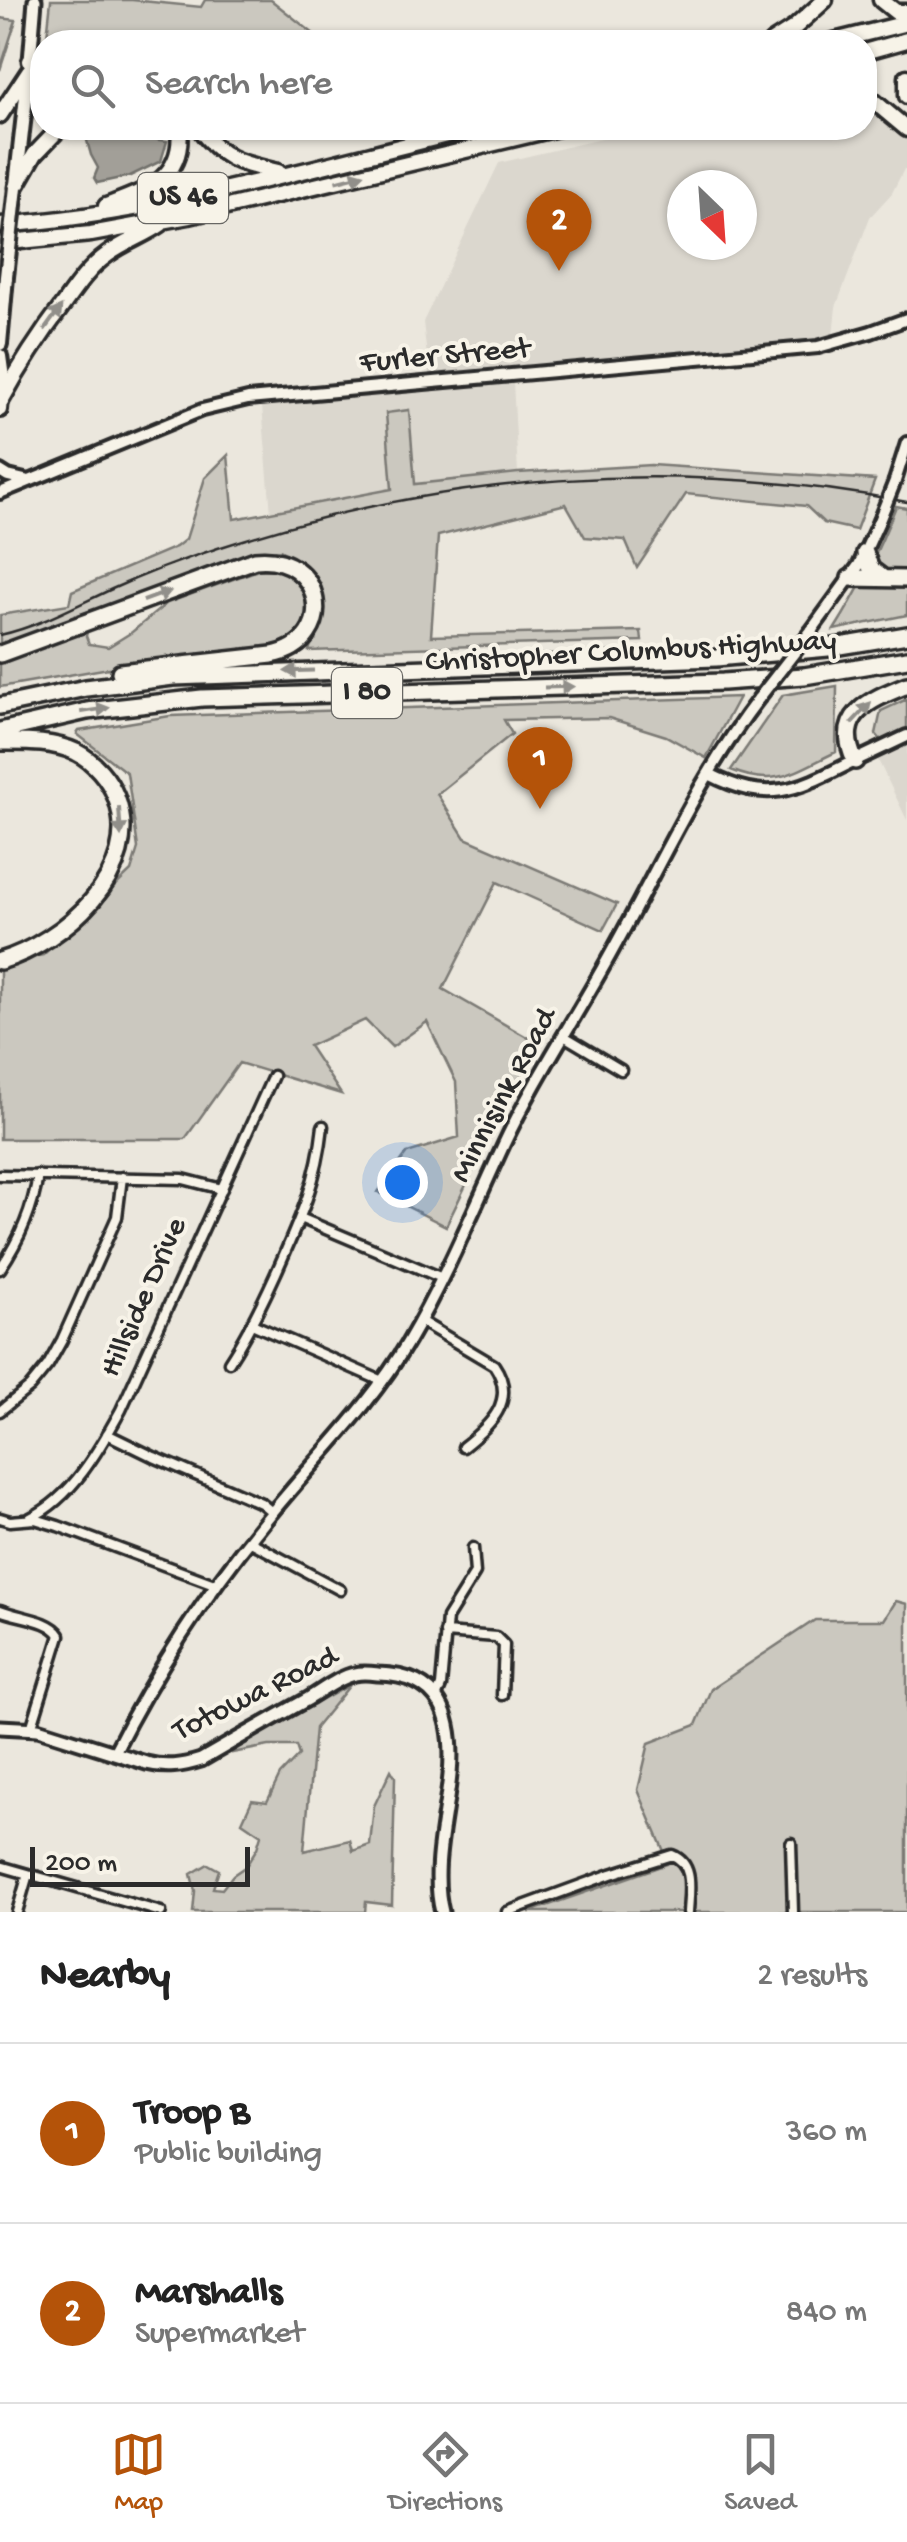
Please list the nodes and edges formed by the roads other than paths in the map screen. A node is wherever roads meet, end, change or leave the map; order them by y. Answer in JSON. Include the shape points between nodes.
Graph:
{"nodes":[{"id":1,"x":35,"y":0,"type":"edge"},
{"id":2,"x":825,"y":0,"type":"edge"},
{"id":3,"x":881,"y":0,"type":"edge"},
{"id":4,"x":907,"y":12,"type":"edge"},
{"id":5,"x":907,"y":23,"type":"edge"},
{"id":6,"x":35,"y":30,"type":"edge"},
{"id":7,"x":791,"y":30,"type":"edge"},
{"id":8,"x":877,"y":30,"type":"edge"},
{"id":9,"x":907,"y":40,"type":"edge"},
{"id":10,"x":877,"y":48,"type":"edge"},
{"id":11,"x":30,"y":71,"type":"edge"},
{"id":12,"x":907,"y":77,"type":"edge"},
{"id":13,"x":30,"y":92,"type":"edge"},
{"id":14,"x":907,"y":96,"type":"edge"},
{"id":15,"x":877,"y":104,"type":"edge"},
{"id":16,"x":0,"y":115,"type":"edge"},
{"id":17,"x":907,"y":130,"type":"edge"},
{"id":18,"x":48,"y":140,"type":"edge"},
{"id":19,"x":178,"y":140,"type":"edge"},
{"id":20,"x":208,"y":140,"type":"edge"},
{"id":21,"x":426,"y":140,"type":"edge"},
{"id":22,"x":508,"y":140,"type":"edge"},
{"id":23,"x":284,"y":174,"type":"junction"},
{"id":24,"x":16,"y":187,"type":"junction"},
{"id":25,"x":82,"y":216,"type":"junction"},
{"id":26,"x":164,"y":222,"type":"junction"},
{"id":27,"x":0,"y":225,"type":"edge"},
{"id":28,"x":0,"y":243,"type":"edge"},
{"id":29,"x":907,"y":318,"type":"edge"},
{"id":30,"x":0,"y":344,"type":"edge"},
{"id":31,"x":0,"y":356,"type":"edge"},
{"id":32,"x":1,"y":401,"type":"edge"},
{"id":33,"x":0,"y":410,"type":"edge"},
{"id":34,"x":907,"y":443,"type":"edge"},
{"id":35,"x":0,"y":471,"type":"edge"},
{"id":36,"x":30,"y":481,"type":"junction"},
{"id":37,"x":0,"y":493,"type":"edge"},
{"id":38,"x":865,"y":553,"type":"junction"},
{"id":39,"x":850,"y":578,"type":"junction"},
{"id":40,"x":899,"y":579,"type":"edge"},
{"id":41,"x":907,"y":635,"type":"edge"},
{"id":42,"x":0,"y":654,"type":"edge"},
{"id":43,"x":907,"y":659,"type":"edge"},
{"id":44,"x":907,"y":686,"type":"edge"},
{"id":45,"x":86,"y":688,"type":"junction"},
{"id":46,"x":0,"y":706,"type":"edge"},
{"id":47,"x":0,"y":731,"type":"edge"},
{"id":48,"x":907,"y":736,"type":"edge"},
{"id":49,"x":0,"y":742,"type":"edge"},
{"id":50,"x":855,"y":761,"type":"junction"},
{"id":51,"x":709,"y":774,"type":"junction"},
{"id":52,"x":0,"y":962,"type":"edge"},
{"id":53,"x":564,"y":1036,"type":"junction"},
{"id":54,"x":621,"y":1070,"type":"dead end"},
{"id":55,"x":273,"y":1076,"type":"dead end"},
{"id":56,"x":323,"y":1126,"type":"dead end"},
{"id":57,"x":0,"y":1174,"type":"edge"},
{"id":58,"x":38,"y":1175,"type":"junction"},
{"id":59,"x":122,"y":1177,"type":"junction"},
{"id":60,"x":222,"y":1189,"type":"junction"},
{"id":61,"x":300,"y":1218,"type":"junction"},
{"id":62,"x":0,"y":1269,"type":"edge"},
{"id":63,"x":442,"y":1278,"type":"junction"},
{"id":64,"x":420,"y":1321,"type":"junction"},
{"id":65,"x":252,"y":1324,"type":"junction"},
{"id":66,"x":229,"y":1362,"type":"dead end"},
{"id":67,"x":382,"y":1381,"type":"junction"},
{"id":68,"x":0,"y":1411,"type":"edge"},
{"id":69,"x":107,"y":1434,"type":"junction"},
{"id":70,"x":463,"y":1447,"type":"dead end"},
{"id":71,"x":272,"y":1512,"type":"junction"},
{"id":72,"x":0,"y":1518,"type":"edge"},
{"id":73,"x":30,"y":1518,"type":"junction"},
{"id":74,"x":249,"y":1541,"type":"junction"},
{"id":75,"x":473,"y":1548,"type":"dead end"},
{"id":76,"x":217,"y":1585,"type":"junction"},
{"id":77,"x":340,"y":1590,"type":"dead end"},
{"id":78,"x":0,"y":1610,"type":"edge"},
{"id":79,"x":445,"y":1633,"type":"junction"},
{"id":80,"x":502,"y":1695,"type":"dead end"},
{"id":81,"x":436,"y":1698,"type":"junction"},
{"id":82,"x":0,"y":1727,"type":"edge"},
{"id":83,"x":32,"y":1728,"type":"junction"},
{"id":84,"x":114,"y":1753,"type":"junction"},
{"id":85,"x":791,"y":1842,"type":"dead end"},
{"id":86,"x":0,"y":1866,"type":"edge"},
{"id":87,"x":28,"y":1874,"type":"junction"},
{"id":88,"x":113,"y":1898,"type":"junction"},
{"id":89,"x":17,"y":1912,"type":"edge"},
{"id":90,"x":109,"y":1912,"type":"edge"},
{"id":91,"x":161,"y":1912,"type":"edge"},
{"id":92,"x":442,"y":1912,"type":"edge"},
{"id":93,"x":507,"y":1912,"type":"edge"},
{"id":94,"x":688,"y":1912,"type":"edge"},
{"id":95,"x":793,"y":1912,"type":"edge"}],
"edges":[{"from":1,"to":6,"type":"main road"},
{"from":2,"to":7,"type":"highway"},
{"from":3,"to":4,"type":"highway"},
{"from":5,"to":8,"type":"highway"},
{"from":9,"to":10,"type":"highway"},
{"from":11,"to":16,"type":"highway"},
{"from":12,"to":14,"type":"highway"},
{"from":13,"to":24,"type":"main road"},
{"from":15,"to":17,"type":"highway"},
{"from":18,"to":24,"type":"highway"},
{"from":19,"to":25,"type":"highway","via":[[171,168],[160,180]]},
{"from":20,"to":23,"type":"highway","via":[[229,158]]},
{"from":21,"to":23,"type":"highway","number":"US 46"},
{"from":26,"to":22,"type":"highway","number":"US 46","one_way":true},
{"from":23,"to":25,"type":"highway","number":"US 46"},
{"from":24,"to":30,"type":"main road","bridge":true},
{"from":25,"to":27,"type":"highway","number":"US 46"},
{"from":26,"to":28,"type":"highway","number":"US 46"},
{"from":32,"to":26,"type":"highway","one_way":true,"via":[[90,270]]},
{"from":29,"to":36,"type":"street","name":"Furler Street","via":[[818,347],[248,399],[190,414]]},
{"from":31,"to":32,"type":"main road"},
{"from":32,"to":33,"type":"main road"},
{"from":34,"to":38,"type":"street","name":"Minnisink Road","bridge":true},
{"from":35,"to":36,"type":"street"},
{"from":36,"to":37,"type":"street","name":"Furler Street"},
{"from":38,"to":39,"type":"street","name":"Minnisink Road"},
{"from":38,"to":40,"type":"highway","via":[[874,573]]},
{"from":39,"to":40,"type":"highway"},
{"from":39,"to":51,"type":"street","name":"Minnisink Road","bridge":true},
{"from":41,"to":45,"type":"highway","name":"Christopher Columbus Highway","number":"I 80","one_way":true,"via":[[716,658],[224,674]]},
{"from":42,"to":45,"type":"highway","one_way":true,"via":[[254,560],[286,562],[312,587],[313,624],[289,651],[104,674]]},
{"from":47,"to":43,"type":"highway","name":"Christopher Columbus Highway","number":"I 80","one_way":true,"via":[[178,700],[752,681]]},
{"from":50,"to":44,"type":"highway","one_way":true,"via":[[847,733],[856,713]]},
{"from":45,"to":46,"type":"highway","name":"Christopher Columbus Highway","number":"I 80"},
{"from":48,"to":50,"type":"street"},
{"from":49,"to":52,"type":"highway","one_way":true,"via":[[52,745],[83,756],[111,786],[122,825],[112,870],[88,906],[44,943]]},
{"from":50,"to":51,"type":"street","via":[[778,791],[747,790]]},
{"from":51,"to":53,"type":"street","name":"Minnisink Road"},
{"from":53,"to":54,"type":"street"},
{"from":53,"to":63,"type":"street","name":"Minnisink Road"},
{"from":55,"to":60,"type":"street","name":"Hillside Drive"},
{"from":56,"to":61,"type":"street","via":[[316,1176]]},
{"from":57,"to":58,"type":"street"},
{"from":58,"to":59,"type":"street"},
{"from":58,"to":62,"type":"street","via":[[25,1222]]},
{"from":59,"to":60,"type":"street","via":[[183,1178]]},
{"from":59,"to":68,"type":"street","via":[[117,1218],[62,1340],[30,1387]]},
{"from":60,"to":69,"type":"street","name":"Hillside Drive"},
{"from":61,"to":63,"type":"street"},
{"from":61,"to":65,"type":"street"},
{"from":63,"to":64,"type":"street","name":"Minnisink Road"},
{"from":64,"to":67,"type":"street","name":"Minnisink Road"},
{"from":64,"to":70,"type":"street","via":[[494,1365],[501,1377],[498,1410]]},
{"from":65,"to":66,"type":"street"},
{"from":65,"to":67,"type":"street"},
{"from":67,"to":71,"type":"street","name":"Minnisink Road"},
{"from":69,"to":71,"type":"street"},
{"from":69,"to":73,"type":"street","name":"Hillside Drive","via":[[63,1496]]},
{"from":71,"to":74,"type":"street","name":"Minnisink Road"},
{"from":72,"to":73,"type":"street"},
{"from":73,"to":76,"type":"street"},
{"from":74,"to":76,"type":"street","name":"Minnisink Road"},
{"from":74,"to":77,"type":"street"},
{"from":75,"to":79,"type":"street","via":[[474,1573]]},
{"from":76,"to":84,"type":"street","name":"Minnisink Road"},
{"from":78,"to":83,"type":"street","via":[[49,1623],[60,1636]]},
{"from":79,"to":80,"type":"street","via":[[500,1640]]},
{"from":79,"to":81,"type":"street"},
{"from":81,"to":84,"type":"main road","name":"Totowa Road","via":[[406,1676],[357,1673],[201,1760],[159,1766]]},
{"from":81,"to":92,"type":"main road","via":[[451,1750],[439,1871]]},
{"from":82,"to":83,"type":"main road","name":"Totowa Road"},
{"from":83,"to":84,"type":"main road","name":"Totowa Road"},
{"from":85,"to":95,"type":"street"},
{"from":86,"to":87,"type":"street"},
{"from":87,"to":88,"type":"street"},
{"from":87,"to":89,"type":"street"},
{"from":88,"to":90,"type":"street"},
{"from":88,"to":91,"type":"street"},
{"from":93,"to":94,"type":"street","via":[[672,1855],[689,1870]]}]}
